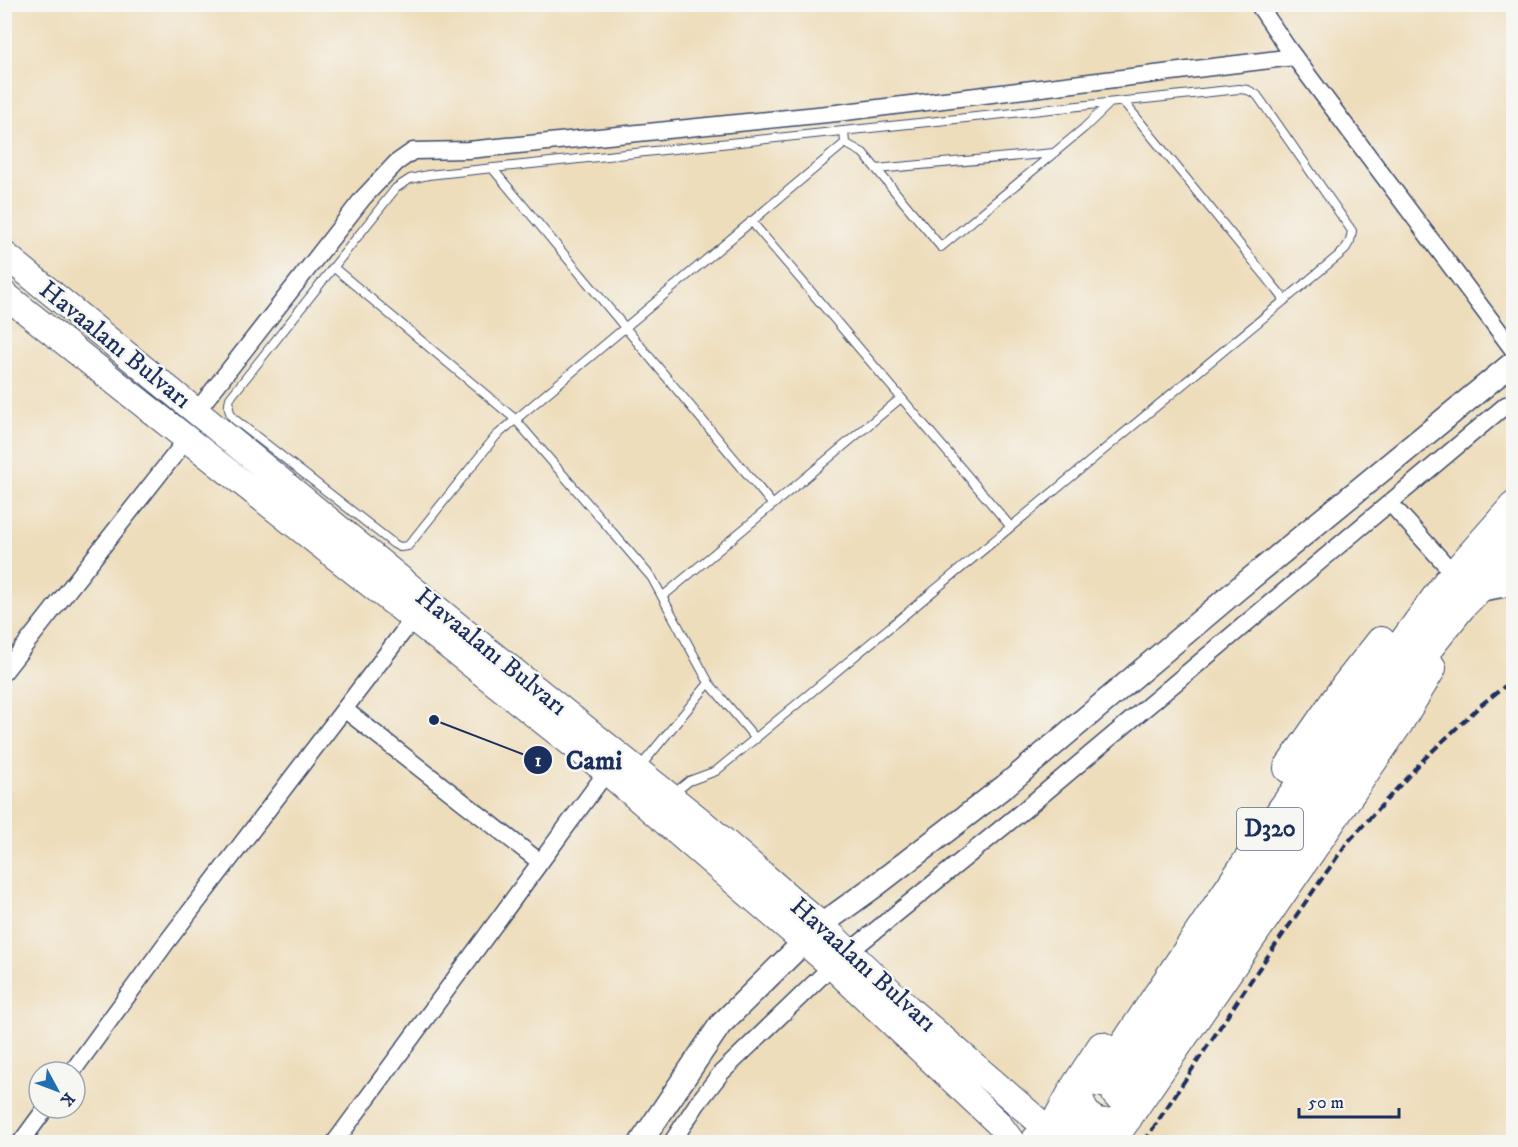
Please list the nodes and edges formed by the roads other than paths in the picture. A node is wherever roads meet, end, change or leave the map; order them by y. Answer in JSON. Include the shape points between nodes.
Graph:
{"nodes":[{"id":1,"x":1258,"y":4,"type":"edge"},
{"id":2,"x":1294,"y":57,"type":"junction"},
{"id":3,"x":1123,"y":101,"type":"junction"},
{"id":4,"x":1110,"y":103,"type":"junction"},
{"id":5,"x":844,"y":131,"type":"junction"},
{"id":6,"x":845,"y":143,"type":"junction"},
{"id":7,"x":1054,"y":153,"type":"junction"},
{"id":8,"x":492,"y":168,"type":"junction"},
{"id":9,"x":876,"y":169,"type":"junction"},
{"id":10,"x":751,"y":221,"type":"junction"},
{"id":11,"x":4,"y":254,"type":"edge"},
{"id":12,"x":333,"y":267,"type":"junction"},
{"id":13,"x":4,"y":294,"type":"edge"},
{"id":14,"x":1284,"y":300,"type":"junction"},
{"id":15,"x":625,"y":327,"type":"junction"},
{"id":16,"x":1514,"y":351,"type":"edge"},
{"id":17,"x":1514,"y":362,"type":"edge"},
{"id":18,"x":901,"y":398,"type":"junction"},
{"id":19,"x":1514,"y":402,"type":"edge"},
{"id":20,"x":196,"y":412,"type":"junction"},
{"id":21,"x":515,"y":419,"type":"junction"},
{"id":22,"x":187,"y":439,"type":"junction"},
{"id":23,"x":1390,"y":503,"type":"junction"},
{"id":24,"x":773,"y":505,"type":"junction"},
{"id":25,"x":1514,"y":507,"type":"edge"},
{"id":26,"x":1011,"y":527,"type":"junction"},
{"id":27,"x":1514,"y":551,"type":"edge"},
{"id":28,"x":1514,"y":582,"type":"edge"},
{"id":29,"x":1459,"y":589,"type":"junction"},
{"id":30,"x":662,"y":597,"type":"junction"},
{"id":31,"x":420,"y":610,"type":"junction"},
{"id":32,"x":4,"y":672,"type":"edge"},
{"id":33,"x":709,"y":683,"type":"junction"},
{"id":34,"x":344,"y":709,"type":"junction"},
{"id":35,"x":756,"y":739,"type":"junction"},
{"id":36,"x":622,"y":771,"type":"junction"},
{"id":37,"x":664,"y":806,"type":"junction"},
{"id":38,"x":540,"y":862,"type":"junction"},
{"id":39,"x":812,"y":934,"type":"junction"},
{"id":40,"x":841,"y":959,"type":"junction"},
{"id":41,"x":81,"y":1060,"type":"edge"},
{"id":42,"x":1105,"y":1094,"type":"junction"},
{"id":43,"x":37,"y":1120,"type":"edge"},
{"id":44,"x":1002,"y":1136,"type":"edge"},
{"id":45,"x":1042,"y":1137,"type":"edge"},
{"id":46,"x":21,"y":1143,"type":"edge"},
{"id":47,"x":335,"y":1143,"type":"edge"},
{"id":48,"x":641,"y":1143,"type":"edge"},
{"id":49,"x":672,"y":1143,"type":"edge"},
{"id":50,"x":1083,"y":1143,"type":"edge"},
{"id":51,"x":1110,"y":1143,"type":"edge"}],
"edges":[{"from":1,"to":2,"type":"street"},
{"from":2,"to":16,"type":"street"},
{"from":2,"to":20,"type":"street","via":[[837,113],[468,150],[413,151],[363,198]]},
{"from":3,"to":4,"type":"lane"},
{"from":3,"to":14,"type":"lane"},
{"from":3,"to":14,"type":"lane","via":[[1239,89],[1261,99],[1352,231],[1344,251]]},
{"from":4,"to":5,"type":"lane"},
{"from":4,"to":7,"type":"lane"},
{"from":5,"to":6,"type":"lane"},
{"from":5,"to":8,"type":"lane"},
{"from":6,"to":9,"type":"lane","via":[[863,153]]},
{"from":6,"to":10,"type":"lane"},
{"from":7,"to":9,"type":"lane"},
{"from":7,"to":9,"type":"lane","via":[[941,247]]},
{"from":8,"to":12,"type":"lane","via":[[419,176],[402,183]]},
{"from":8,"to":15,"type":"lane"},
{"from":10,"to":15,"type":"lane"},
{"from":10,"to":18,"type":"lane"},
{"from":11,"to":20,"type":"main road","name":"Havaalanı Bulvarı"},
{"from":12,"to":21,"type":"lane"},
{"from":12,"to":21,"type":"lane","via":[[230,398],[229,410],[234,419],[394,544],[404,547],[412,543],[496,436]]},
{"from":13,"to":22,"type":"main road","name":"Havaalanı Bulvarı"},
{"from":14,"to":26,"type":"lane"},
{"from":15,"to":21,"type":"lane"},
{"from":15,"to":24,"type":"lane"},
{"from":17,"to":39,"type":"street","via":[[1005,786]]},
{"from":18,"to":24,"type":"lane"},
{"from":18,"to":26,"type":"lane"},
{"from":19,"to":23,"type":"street"},
{"from":20,"to":31,"type":"main road","name":"Havaalanı Bulvarı"},
{"from":21,"to":30,"type":"lane","via":[[652,578]]},
{"from":22,"to":31,"type":"main road","name":"Havaalanı Bulvarı"},
{"from":22,"to":32,"type":"street"},
{"from":23,"to":29,"type":"street"},
{"from":23,"to":40,"type":"street"},
{"from":24,"to":30,"type":"lane"},
{"from":25,"to":29,"type":"highway"},
{"from":26,"to":35,"type":"lane"},
{"from":27,"to":29,"type":"highway"},
{"from":28,"to":29,"type":"street","via":[[1508,588]]},
{"from":29,"to":42,"type":"highway","via":[[1424,681],[1398,723]]},
{"from":29,"to":42,"type":"highway","via":[[1388,635],[1299,753]]},
{"from":30,"to":33,"type":"lane"},
{"from":31,"to":34,"type":"street"},
{"from":31,"to":36,"type":"main road","name":"Havaalanı Bulvarı"},
{"from":33,"to":35,"type":"lane"},
{"from":33,"to":36,"type":"lane"},
{"from":34,"to":38,"type":"street"},
{"from":34,"to":41,"type":"street"},
{"from":35,"to":37,"type":"lane","via":[[717,771],[681,786]]},
{"from":36,"to":37,"type":"main road","name":"Havaalanı Bulvarı"},
{"from":36,"to":38,"type":"street"},
{"from":37,"to":39,"type":"main road","name":"Havaalanı Bulvarı"},
{"from":38,"to":47,"type":"street"},
{"from":39,"to":40,"type":"main road","name":"Havaalanı Bulvarı"},
{"from":39,"to":48,"type":"street","via":[[720,1025]]},
{"from":40,"to":44,"type":"main road","name":"Havaalanı Bulvarı"},
{"from":40,"to":45,"type":"main road","name":"Havaalanı Bulvarı","via":[[910,1010]]},
{"from":40,"to":49,"type":"street","via":[[721,1073]]},
{"from":42,"to":45,"type":"highway"},
{"from":42,"to":51,"type":"highway"},
{"from":43,"to":46,"type":"street"},
{"from":45,"to":50,"type":"highway","via":[[1061,1131],[1071,1133]]}]}
